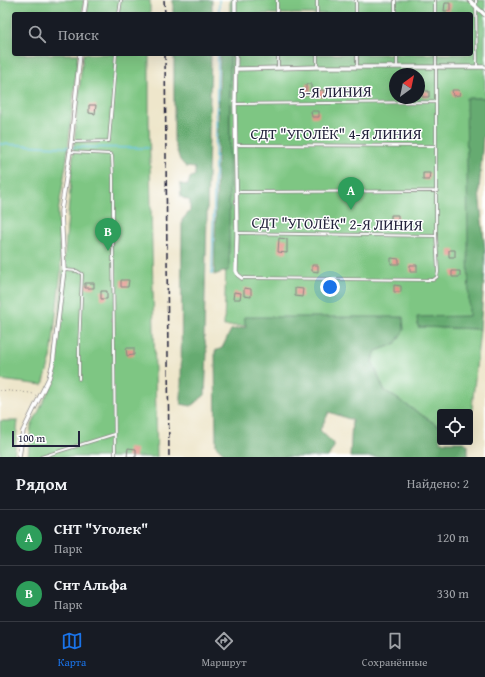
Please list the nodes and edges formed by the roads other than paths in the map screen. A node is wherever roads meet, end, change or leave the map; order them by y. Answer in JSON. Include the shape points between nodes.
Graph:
{"nodes":[{"id":1,"x":86,"y":0,"type":"edge"},
{"id":2,"x":121,"y":0,"type":"edge"},
{"id":3,"x":235,"y":0,"type":"edge"},
{"id":4,"x":277,"y":0,"type":"edge"},
{"id":5,"x":317,"y":0,"type":"edge"},
{"id":6,"x":356,"y":0,"type":"edge"},
{"id":7,"x":395,"y":0,"type":"edge"},
{"id":8,"x":435,"y":0,"type":"edge"},
{"id":9,"x":469,"y":0,"type":"edge"},
{"id":10,"x":476,"y":0,"type":"edge"},
{"id":11,"x":476,"y":6,"type":"junction"},
{"id":12,"x":84,"y":12,"type":"edge"},
{"id":13,"x":119,"y":12,"type":"edge"},
{"id":14,"x":235,"y":12,"type":"edge"},
{"id":15,"x":277,"y":12,"type":"edge"},
{"id":16,"x":317,"y":12,"type":"edge"},
{"id":17,"x":356,"y":12,"type":"edge"},
{"id":18,"x":395,"y":12,"type":"edge"},
{"id":19,"x":435,"y":12,"type":"edge"},
{"id":20,"x":485,"y":15,"type":"edge"},
{"id":21,"x":80,"y":56,"type":"edge"},
{"id":22,"x":116,"y":56,"type":"edge"},
{"id":23,"x":236,"y":56,"type":"edge"},
{"id":24,"x":278,"y":56,"type":"edge"},
{"id":25,"x":317,"y":56,"type":"edge"},
{"id":26,"x":357,"y":56,"type":"edge"},
{"id":27,"x":397,"y":56,"type":"edge"},
{"id":28,"x":436,"y":56,"type":"edge"},
{"id":29,"x":485,"y":66,"type":"edge"},
{"id":30,"x":317,"y":67,"type":"junction"},
{"id":31,"x":357,"y":67,"type":"junction"},
{"id":32,"x":397,"y":67,"type":"junction"},
{"id":33,"x":436,"y":67,"type":"junction"},
{"id":34,"x":477,"y":67,"type":"junction"},
{"id":35,"x":278,"y":68,"type":"junction"},
{"id":36,"x":236,"y":70,"type":"junction"},
{"id":37,"x":436,"y":102,"type":"junction"},
{"id":38,"x":235,"y":104,"type":"junction"},
{"id":39,"x":71,"y":142,"type":"junction"},
{"id":40,"x":236,"y":145,"type":"junction"},
{"id":41,"x":436,"y":146,"type":"junction"},
{"id":42,"x":70,"y":152,"type":"junction"},
{"id":43,"x":436,"y":190,"type":"junction"},
{"id":44,"x":236,"y":192,"type":"junction"},
{"id":45,"x":237,"y":233,"type":"junction"},
{"id":46,"x":436,"y":236,"type":"junction"},
{"id":47,"x":64,"y":270,"type":"junction"},
{"id":48,"x":242,"y":278,"type":"joint"},
{"id":49,"x":80,"y":379,"type":"dead end"},
{"id":50,"x":115,"y":434,"type":"junction"},
{"id":51,"x":19,"y":457,"type":"edge"},
{"id":52,"x":41,"y":457,"type":"edge"},
{"id":53,"x":115,"y":457,"type":"edge"}],
"edges":[{"from":1,"to":12,"type":"street"},
{"from":2,"to":13,"type":"lane"},
{"from":3,"to":14,"type":"street"},
{"from":4,"to":15,"type":"lane"},
{"from":5,"to":16,"type":"lane"},
{"from":6,"to":17,"type":"lane"},
{"from":7,"to":18,"type":"lane"},
{"from":8,"to":19,"type":"lane"},
{"from":9,"to":11,"type":"street"},
{"from":10,"to":11,"type":"lane"},
{"from":11,"to":20,"type":"street"},
{"from":11,"to":34,"type":"lane"},
{"from":21,"to":39,"type":"street"},
{"from":22,"to":39,"type":"lane","via":[[109,141]]},
{"from":23,"to":36,"type":"street"},
{"from":24,"to":35,"type":"lane"},
{"from":25,"to":30,"type":"lane"},
{"from":26,"to":31,"type":"lane"},
{"from":27,"to":32,"type":"lane"},
{"from":28,"to":33,"type":"lane"},
{"from":29,"to":34,"type":"street"},
{"from":30,"to":31,"type":"street"},
{"from":30,"to":35,"type":"street"},
{"from":31,"to":32,"type":"street"},
{"from":32,"to":33,"type":"street"},
{"from":33,"to":34,"type":"street"},
{"from":33,"to":37,"type":"lane"},
{"from":35,"to":36,"type":"street"},
{"from":36,"to":38,"type":"street"},
{"from":37,"to":38,"type":"lane","name":"5-Я ЛИНИЯ"},
{"from":37,"to":41,"type":"lane"},
{"from":38,"to":40,"type":"street"},
{"from":39,"to":42,"type":"street"},
{"from":40,"to":41,"type":"lane","name":"СДТ \"УГОЛЁК\" 4-Я ЛИНИЯ"},
{"from":40,"to":44,"type":"street"},
{"from":41,"to":43,"type":"lane"},
{"from":42,"to":47,"type":"street","via":[[61,211]]},
{"from":42,"to":50,"type":"lane","via":[[112,156]]},
{"from":43,"to":44,"type":"lane"},
{"from":43,"to":46,"type":"lane"},
{"from":44,"to":45,"type":"street"},
{"from":45,"to":46,"type":"lane","name":"СДТ \"УГОЛЁК\" 2-Я ЛИНИЯ"},
{"from":45,"to":48,"type":"street","via":[[236,271]]},
{"from":46,"to":48,"type":"lane","via":[[438,272],[433,280]]},
{"from":47,"to":49,"type":"lane","via":[[82,274]]},
{"from":47,"to":51,"type":"street","via":[[53,363],[49,378],[23,431]]},
{"from":50,"to":52,"type":"lane"},
{"from":50,"to":53,"type":"lane"}]}
